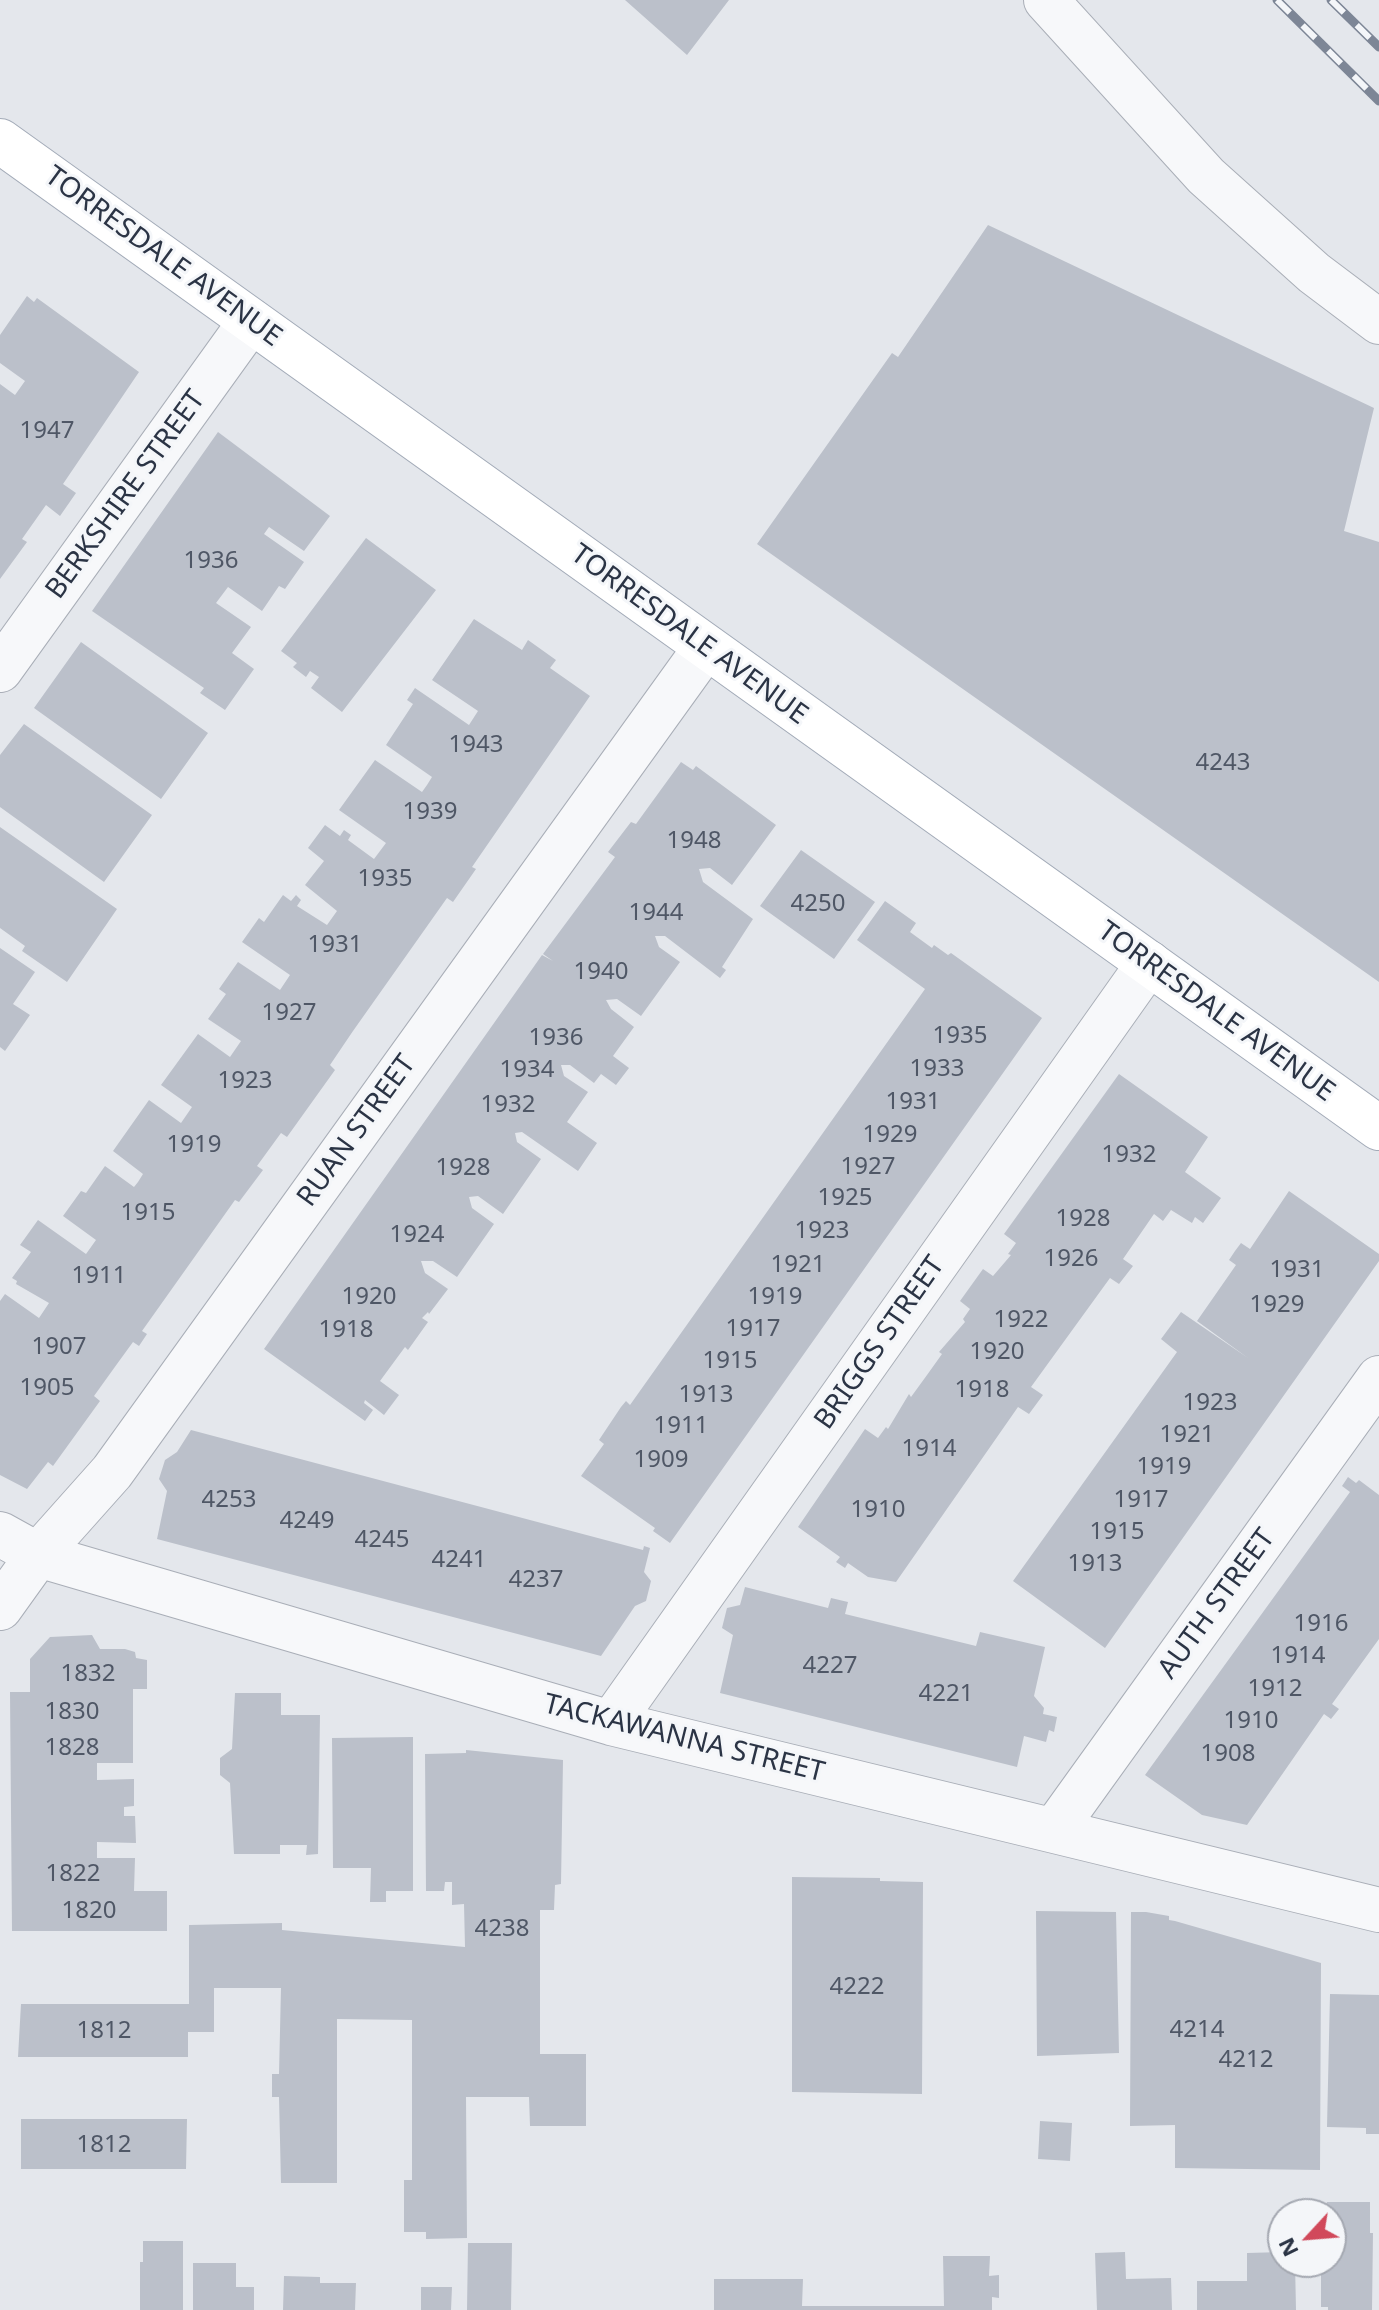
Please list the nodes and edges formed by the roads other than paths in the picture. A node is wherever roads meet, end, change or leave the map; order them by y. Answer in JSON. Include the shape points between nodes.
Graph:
{"nodes":[{"id":1,"x":1046,"y":0,"type":"edge"},
{"id":2,"x":0,"y":141,"type":"edge"},
{"id":3,"x":251,"y":321,"type":"junction"},
{"id":4,"x":1379,"y":322,"type":"edge"},
{"id":5,"x":706,"y":647,"type":"junction"},
{"id":6,"x":0,"y":670,"type":"edge"},
{"id":7,"x":1149,"y":963,"type":"junction"},
{"id":8,"x":1379,"y":1128,"type":"edge"},
{"id":9,"x":1379,"y":1378,"type":"edge"},
{"id":10,"x":0,"y":1534,"type":"edge"},
{"id":11,"x":38,"y":1555,"type":"junction"},
{"id":12,"x":0,"y":1608,"type":"edge"},
{"id":13,"x":611,"y":1723,"type":"junction"},
{"id":14,"x":1054,"y":1830,"type":"junction"},
{"id":15,"x":1379,"y":1910,"type":"edge"}],
"edges":[{"from":1,"to":4,"type":"street","via":[[1206,176],[1314,273]]},
{"from":2,"to":3,"type":"main road","name":"TORRESDALE AVENUE"},
{"from":3,"to":5,"type":"main road","name":"TORRESDALE AVENUE"},
{"from":3,"to":6,"type":"street","name":"BERKSHIRE STREET"},
{"from":5,"to":7,"type":"main road","name":"TORRESDALE AVENUE"},
{"from":5,"to":11,"type":"street","name":"RUAN STREET","via":[[112,1472]]},
{"from":7,"to":8,"type":"main road","name":"TORRESDALE AVENUE"},
{"from":7,"to":13,"type":"street","name":"BRIGGS STREET"},
{"from":9,"to":14,"type":"street","name":"AUTH STREET"},
{"from":10,"to":11,"type":"street","name":"TACKAWANNA STREET"},
{"from":11,"to":12,"type":"street","name":"RUAN STREET"},
{"from":11,"to":13,"type":"street","name":"TACKAWANNA STREET"},
{"from":13,"to":14,"type":"street","name":"TACKAWANNA STREET"},
{"from":14,"to":15,"type":"street","name":"TACKAWANNA STREET"}]}
